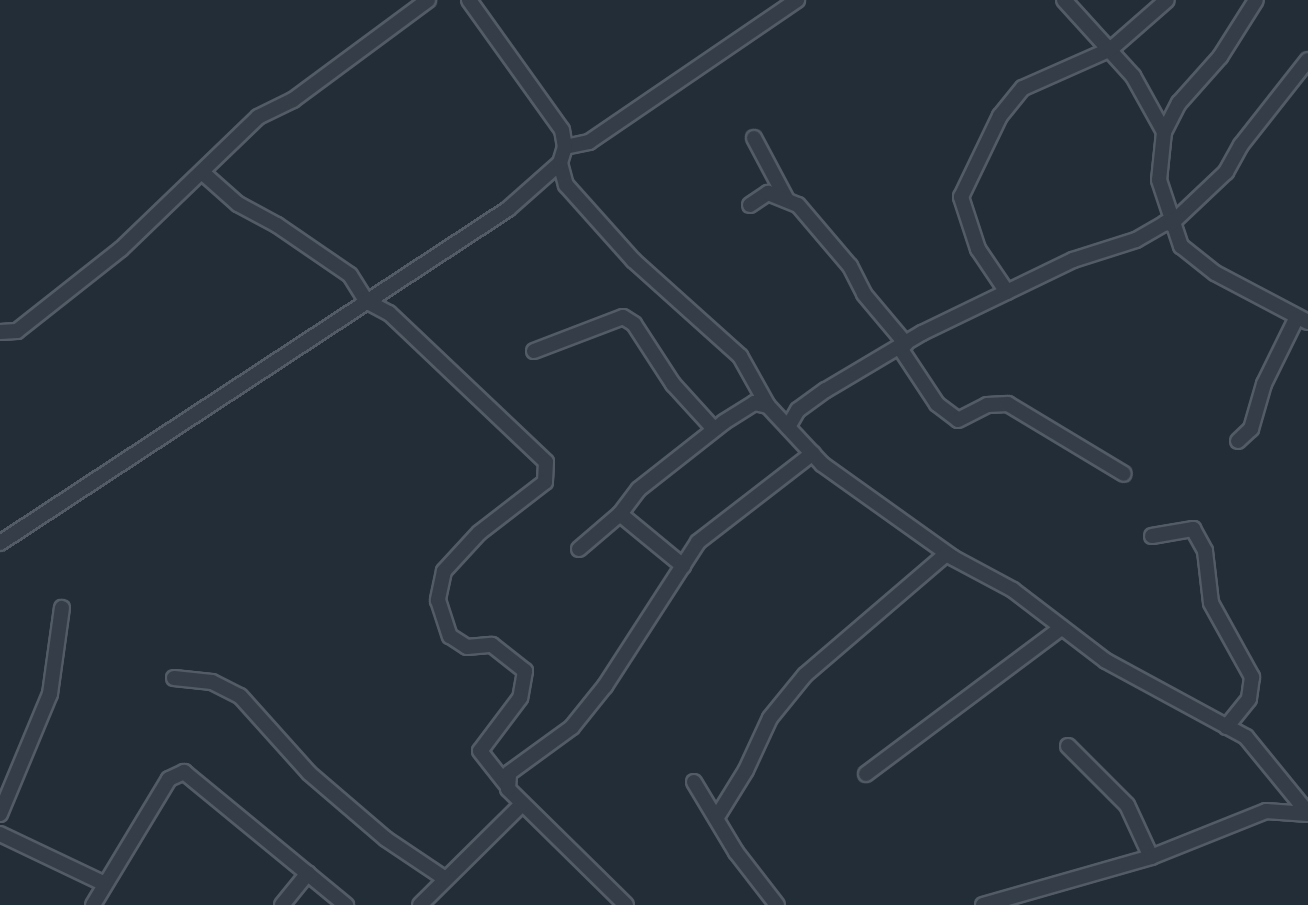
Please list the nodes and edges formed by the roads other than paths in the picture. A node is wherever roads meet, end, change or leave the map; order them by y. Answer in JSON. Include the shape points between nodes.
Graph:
{"nodes":[{"id":1,"x":428,"y":0,"type":"edge"},
{"id":2,"x":469,"y":0,"type":"edge"},
{"id":3,"x":797,"y":0,"type":"edge"},
{"id":4,"x":1064,"y":0,"type":"edge"},
{"id":5,"x":1168,"y":0,"type":"edge"},
{"id":6,"x":1256,"y":0,"type":"edge"},
{"id":7,"x":1110,"y":49,"type":"junction"},
{"id":8,"x":1308,"y":60,"type":"edge"},
{"id":9,"x":1164,"y":132,"type":"junction"},
{"id":10,"x":754,"y":138,"type":"dead end"},
{"id":11,"x":565,"y":147,"type":"junction"},
{"id":12,"x":560,"y":163,"type":"junction"},
{"id":13,"x":203,"y":173,"type":"junction"},
{"id":14,"x":787,"y":200,"type":"junction"},
{"id":15,"x":750,"y":206,"type":"dead end"},
{"id":16,"x":1172,"y":224,"type":"junction"},
{"id":17,"x":1006,"y":292,"type":"junction"},
{"id":18,"x":366,"y":301,"type":"junction"},
{"id":19,"x":1304,"y":320,"type":"edge"},
{"id":20,"x":0,"y":332,"type":"edge"},
{"id":21,"x":903,"y":346,"type":"junction"},
{"id":22,"x":534,"y":350,"type":"dead end"},
{"id":23,"x":768,"y":406,"type":"junction"},
{"id":24,"x":788,"y":427,"type":"junction"},
{"id":25,"x":714,"y":430,"type":"junction"},
{"id":26,"x":1238,"y":441,"type":"dead end"},
{"id":27,"x":812,"y":454,"type":"junction"},
{"id":28,"x":1124,"y":474,"type":"dead end"},
{"id":29,"x":620,"y":514,"type":"junction"},
{"id":30,"x":1152,"y":536,"type":"dead end"},
{"id":31,"x":0,"y":543,"type":"edge"},
{"id":32,"x":578,"y":550,"type":"dead end"},
{"id":33,"x":683,"y":566,"type":"junction"},
{"id":34,"x":967,"y":568,"type":"junction"},
{"id":35,"x":62,"y":608,"type":"dead end"},
{"id":36,"x":1061,"y":628,"type":"junction"},
{"id":37,"x":174,"y":678,"type":"dead end"},
{"id":38,"x":1226,"y":727,"type":"junction"},
{"id":39,"x":1068,"y":746,"type":"dead end"},
{"id":40,"x":866,"y":774,"type":"dead end"},
{"id":41,"x":694,"y":782,"type":"dead end"},
{"id":42,"x":506,"y":784,"type":"junction"},
{"id":43,"x":522,"y":804,"type":"junction"},
{"id":44,"x":0,"y":814,"type":"edge"},
{"id":45,"x":1308,"y":814,"type":"edge"},
{"id":46,"x":717,"y":817,"type":"junction"},
{"id":47,"x":0,"y":834,"type":"edge"},
{"id":48,"x":1150,"y":857,"type":"junction"},
{"id":49,"x":308,"y":874,"type":"junction"},
{"id":50,"x":444,"y":878,"type":"junction"},
{"id":51,"x":105,"y":884,"type":"junction"},
{"id":52,"x":94,"y":905,"type":"edge"},
{"id":53,"x":282,"y":905,"type":"edge"},
{"id":54,"x":346,"y":905,"type":"edge"},
{"id":55,"x":420,"y":905,"type":"edge"},
{"id":56,"x":626,"y":905,"type":"edge"},
{"id":57,"x":776,"y":905,"type":"edge"},
{"id":58,"x":983,"y":905,"type":"edge"}],
"edges":[{"from":1,"to":13,"type":"street","via":[[258,118]]},
{"from":2,"to":11,"type":"street","via":[[562,130]]},
{"from":3,"to":11,"type":"street","via":[[590,142]]},
{"from":4,"to":7,"type":"street"},
{"from":5,"to":7,"type":"street"},
{"from":6,"to":9,"type":"street"},
{"from":7,"to":9,"type":"street"},
{"from":7,"to":17,"type":"street","via":[[1023,88],[1000,116],[961,197],[978,249]]},
{"from":8,"to":16,"type":"street","via":[[1240,144],[1226,172]]},
{"from":9,"to":16,"type":"street","via":[[1159,180]]},
{"from":10,"to":14,"type":"street"},
{"from":11,"to":12,"type":"street"},
{"from":12,"to":18,"type":"street","via":[[508,209]]},
{"from":12,"to":23,"type":"street","via":[[566,185],[633,260],[740,356]]},
{"from":13,"to":18,"type":"street","via":[[238,204],[350,276]]},
{"from":13,"to":20,"type":"street","via":[[17,331]]},
{"from":14,"to":15,"type":"street","via":[[768,193]]},
{"from":14,"to":21,"type":"street","via":[[850,266]]},
{"from":16,"to":17,"type":"street"},
{"from":16,"to":19,"type":"street","via":[[1181,246],[1197,260]]},
{"from":17,"to":21,"type":"street"},
{"from":18,"to":31,"type":"street"},
{"from":18,"to":42,"type":"street","via":[[389,312],[546,462],[545,482],[444,571],[438,600],[450,636],[467,647],[492,646],[525,671],[520,698],[480,751]]},
{"from":19,"to":26,"type":"street","via":[[1264,384],[1251,429]]},
{"from":21,"to":24,"type":"street","via":[[826,390],[798,410]]},
{"from":21,"to":28,"type":"street","via":[[937,404],[958,420],[987,405],[1008,404]]},
{"from":22,"to":25,"type":"street","via":[[628,318]]},
{"from":23,"to":24,"type":"street"},
{"from":23,"to":25,"type":"street","via":[[754,403]]},
{"from":24,"to":27,"type":"street"},
{"from":25,"to":29,"type":"street","via":[[639,489]]},
{"from":27,"to":33,"type":"street","via":[[698,542]]},
{"from":27,"to":34,"type":"street"},
{"from":29,"to":32,"type":"street"},
{"from":29,"to":33,"type":"street"},
{"from":30,"to":38,"type":"street","via":[[1193,530],[1206,552],[1211,603],[1252,678],[1249,700]]},
{"from":33,"to":42,"type":"street","via":[[572,727],[508,773]]},
{"from":34,"to":36,"type":"street","via":[[1013,590]]},
{"from":34,"to":46,"type":"street","via":[[946,554],[822,658],[770,718]]},
{"from":35,"to":44,"type":"street","via":[[50,694]]},
{"from":36,"to":38,"type":"street","via":[[1155,692]]},
{"from":36,"to":40,"type":"street"},
{"from":37,"to":50,"type":"street","via":[[212,682],[240,696],[324,786]]},
{"from":38,"to":45,"type":"street","via":[[1268,759]]},
{"from":39,"to":48,"type":"street","via":[[1127,805]]},
{"from":41,"to":46,"type":"street"},
{"from":42,"to":43,"type":"street"},
{"from":43,"to":50,"type":"street"},
{"from":43,"to":56,"type":"street"},
{"from":45,"to":48,"type":"street","via":[[1266,812]]},
{"from":46,"to":57,"type":"street"},
{"from":47,"to":51,"type":"street"},
{"from":48,"to":58,"type":"street"},
{"from":49,"to":51,"type":"street","via":[[184,772],[169,779]]},
{"from":49,"to":53,"type":"street"},
{"from":49,"to":54,"type":"street"},
{"from":50,"to":55,"type":"street"},
{"from":51,"to":52,"type":"street"}]}
